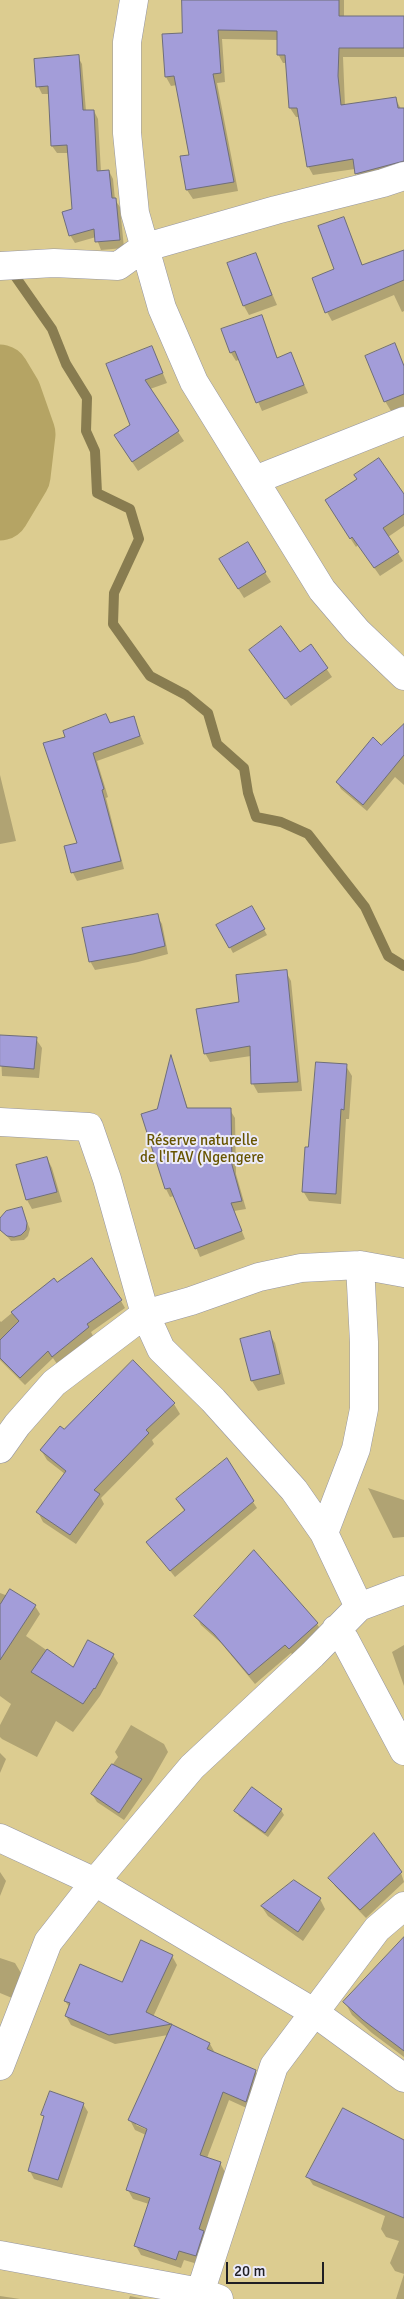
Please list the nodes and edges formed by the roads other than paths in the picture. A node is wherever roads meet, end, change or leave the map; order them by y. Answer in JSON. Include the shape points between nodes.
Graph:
{"nodes":[{"id":1,"x":134,"y":0,"type":"edge"},
{"id":2,"x":404,"y":176,"type":"edge"},
{"id":3,"x":143,"y":248,"type":"junction"},
{"id":4,"x":0,"y":266,"type":"edge"},
{"id":5,"x":404,"y":421,"type":"edge"},
{"id":6,"x":255,"y":480,"type":"junction"},
{"id":7,"x":404,"y":676,"type":"edge"},
{"id":8,"x":0,"y":1122,"type":"edge"},
{"id":9,"x":360,"y":1265,"type":"junction"},
{"id":10,"x":404,"y":1273,"type":"edge"},
{"id":11,"x":145,"y":1314,"type":"junction"},
{"id":12,"x":0,"y":1449,"type":"edge"},
{"id":13,"x":324,"y":1533,"type":"junction"},
{"id":14,"x":404,"y":1590,"type":"edge"},
{"id":15,"x":359,"y":1607,"type":"junction"},
{"id":16,"x":336,"y":1629,"type":"junction"},
{"id":17,"x":404,"y":1751,"type":"edge"},
{"id":18,"x":0,"y":1838,"type":"edge"},
{"id":19,"x":95,"y":1882,"type":"junction"},
{"id":20,"x":404,"y":1906,"type":"edge"},
{"id":21,"x":315,"y":2013,"type":"junction"},
{"id":22,"x":0,"y":2066,"type":"edge"},
{"id":23,"x":404,"y":2078,"type":"edge"},
{"id":24,"x":0,"y":2255,"type":"edge"},
{"id":25,"x":206,"y":2297,"type":"edge"}],
"edges":[{"from":1,"to":3,"type":"street","via":[[127,42],[127,133],[134,213]]},
{"from":2,"to":3,"type":"street"},
{"from":3,"to":4,"type":"street","via":[[118,266],[54,263]]},
{"from":3,"to":6,"type":"street","via":[[162,308],[194,382]]},
{"from":5,"to":6,"type":"street"},
{"from":6,"to":7,"type":"street","via":[[322,590],[357,631]]},
{"from":8,"to":11,"type":"street","via":[[89,1128],[107,1179]]},
{"from":9,"to":10,"type":"street"},
{"from":9,"to":11,"type":"street","via":[[301,1268],[259,1277]]},
{"from":9,"to":13,"type":"street","via":[[364,1408],[356,1449]]},
{"from":11,"to":12,"type":"street","via":[[54,1383]]},
{"from":11,"to":13,"type":"street","via":[[161,1349],[214,1400],[294,1490]]},
{"from":13,"to":15,"type":"street"},
{"from":14,"to":15,"type":"street"},
{"from":15,"to":16,"type":"street"},
{"from":16,"to":17,"type":"street","via":[[345,1640]]},
{"from":16,"to":19,"type":"street","via":[[192,1766]]},
{"from":18,"to":19,"type":"street"},
{"from":19,"to":21,"type":"street"},
{"from":19,"to":22,"type":"street","via":[[48,1942]]},
{"from":20,"to":21,"type":"street","via":[[377,1929]]},
{"from":21,"to":23,"type":"street"},
{"from":21,"to":25,"type":"street","via":[[274,2066]]},
{"from":24,"to":25,"type":"street"}]}
